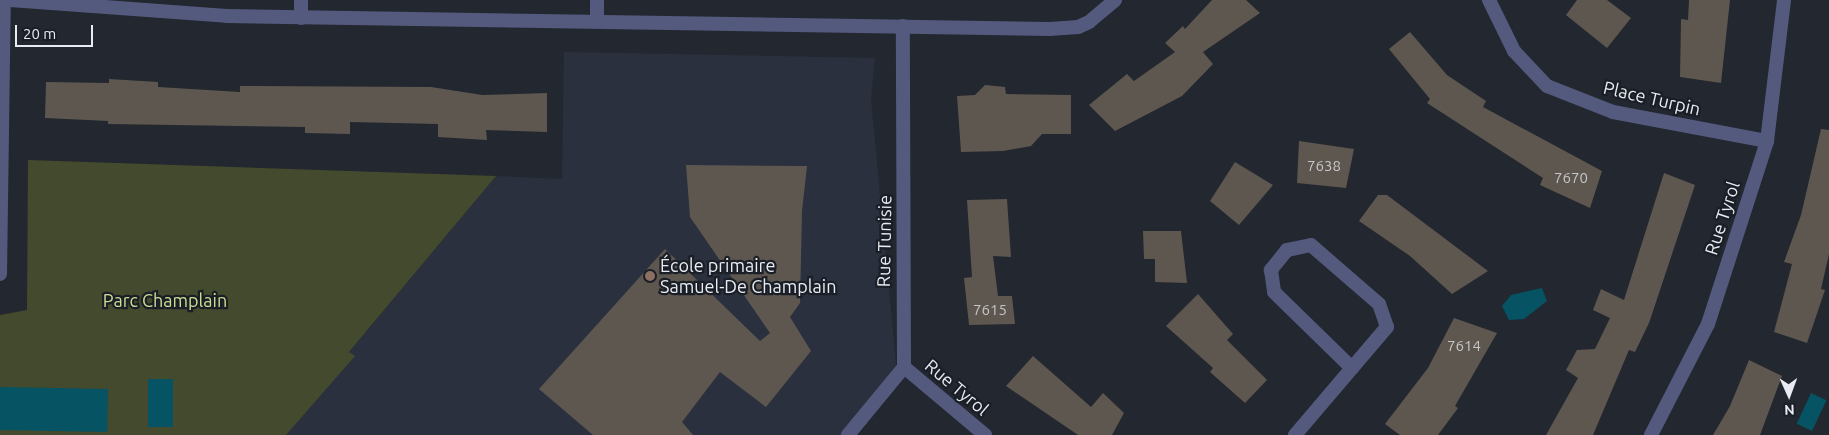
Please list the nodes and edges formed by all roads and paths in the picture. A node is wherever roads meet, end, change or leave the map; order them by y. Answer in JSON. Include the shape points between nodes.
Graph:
{"nodes":[{"id":1,"x":4,"y":0,"type":"edge"},
{"id":2,"x":10,"y":0,"type":"edge"},
{"id":3,"x":302,"y":0,"type":"edge"},
{"id":4,"x":597,"y":0,"type":"edge"},
{"id":5,"x":1115,"y":0,"type":"edge"},
{"id":6,"x":1489,"y":0,"type":"edge"},
{"id":7,"x":1784,"y":0,"type":"edge"},
{"id":8,"x":301,"y":18,"type":"junction"},
{"id":9,"x":597,"y":21,"type":"junction"},
{"id":10,"x":903,"y":26,"type":"junction"},
{"id":11,"x":1767,"y":141,"type":"junction"},
{"id":12,"x":0,"y":274,"type":"edge"},
{"id":13,"x":904,"y":367,"type":"junction"},
{"id":14,"x":1352,"y":368,"type":"junction"},
{"id":15,"x":848,"y":435,"type":"edge"},
{"id":16,"x":985,"y":435,"type":"edge"},
{"id":17,"x":1295,"y":435,"type":"edge"},
{"id":18,"x":1651,"y":435,"type":"edge"}],
"edges":[{"from":1,"to":12,"type":"street"},
{"from":2,"to":8,"type":"street","via":[[179,15]]},
{"from":3,"to":8,"type":"street"},
{"from":4,"to":9,"type":"street"},
{"from":5,"to":10,"type":"street","via":[[1089,22],[1067,29]]},
{"from":6,"to":11,"type":"street","name":"Place Turpin","via":[[1514,51],[1547,86],[1613,112]]},
{"from":7,"to":11,"type":"street","name":"Rue Tyrol"},
{"from":8,"to":9,"type":"street"},
{"from":9,"to":10,"type":"street"},
{"from":10,"to":13,"type":"street","name":"Rue Tunisie"},
{"from":11,"to":18,"type":"street","name":"Rue Tyrol","via":[[1708,324]]},
{"from":13,"to":15,"type":"street"},
{"from":13,"to":16,"type":"street","name":"Rue Tyrol"},
{"from":14,"to":14,"type":"street","via":[[1387,327],[1379,304],[1311,244],[1287,250],[1270,270],[1274,292]]},
{"from":14,"to":17,"type":"street"}]}
